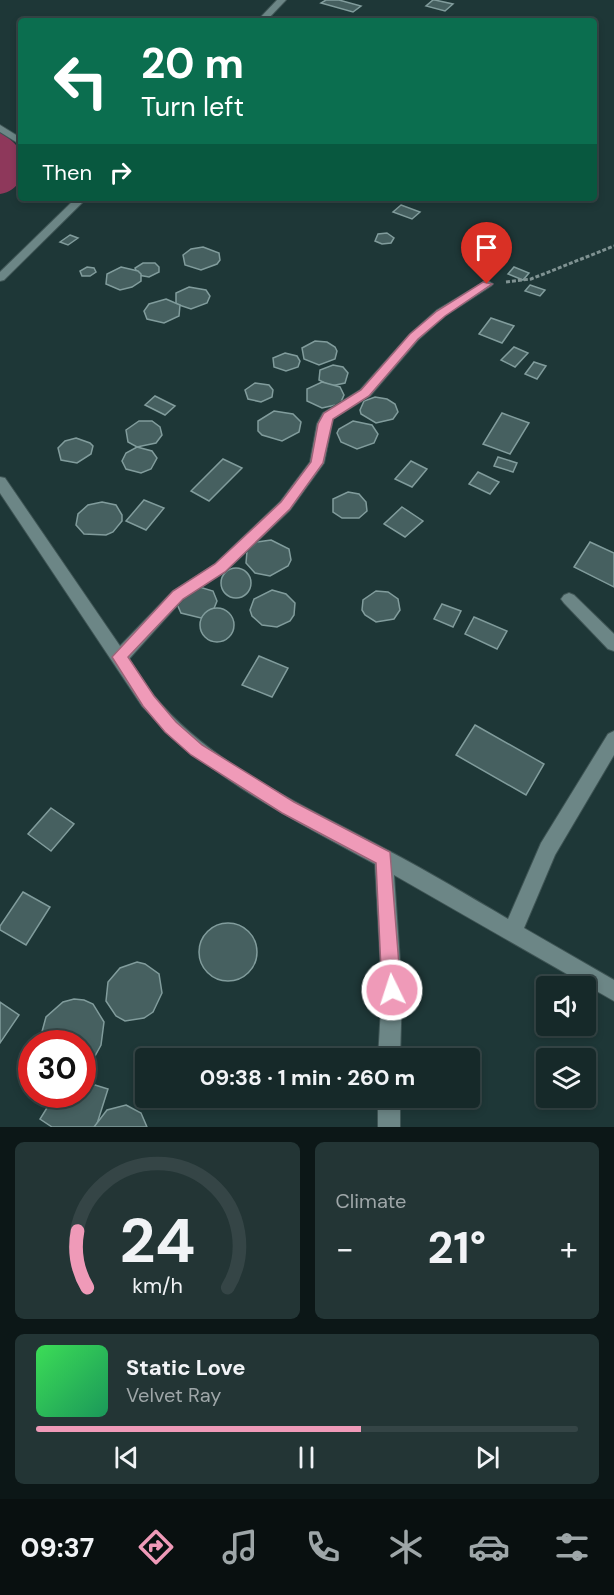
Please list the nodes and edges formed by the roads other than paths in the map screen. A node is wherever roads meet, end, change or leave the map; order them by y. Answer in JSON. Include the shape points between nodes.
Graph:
{"nodes":[{"id":1,"x":282,"y":0,"type":"edge"},
{"id":2,"x":264,"y":18,"type":"edge"},
{"id":3,"x":0,"y":128,"type":"edge"},
{"id":4,"x":18,"y":139,"type":"edge"},
{"id":5,"x":77,"y":201,"type":"edge"},
{"id":6,"x":0,"y":278,"type":"edge"},
{"id":7,"x":487,"y":284,"type":"road end"},
{"id":8,"x":0,"y":482,"type":"edge"},
{"id":9,"x":570,"y":598,"type":"dead end"},
{"id":10,"x":614,"y":644,"type":"edge"},
{"id":11,"x":120,"y":657,"type":"junction"},
{"id":12,"x":614,"y":739,"type":"edge"},
{"id":13,"x":384,"y":858,"type":"junction"},
{"id":14,"x":513,"y":931,"type":"junction"},
{"id":15,"x":614,"y":991,"type":"edge"},
{"id":16,"x":389,"y":1048,"type":"edge"},
{"id":17,"x":388,"y":1108,"type":"edge"},
{"id":18,"x":389,"y":1127,"type":"edge"}],
"edges":[{"from":1,"to":2,"type":"street"},
{"from":3,"to":4,"type":"street"},
{"from":5,"to":6,"type":"street"},
{"from":7,"to":11,"type":"street","via":[[441,313],[414,337],[365,393],[328,416],[317,463],[285,506],[220,568],[178,595]]},
{"from":8,"to":11,"type":"street","via":[[86,613]]},
{"from":9,"to":10,"type":"street"},
{"from":11,"to":13,"type":"street","via":[[148,701],[197,750],[288,807]]},
{"from":12,"to":14,"type":"street","via":[[548,849]]},
{"from":13,"to":14,"type":"street"},
{"from":13,"to":16,"type":"street","via":[[392,990]]},
{"from":14,"to":15,"type":"street"},
{"from":17,"to":18,"type":"street"}]}
